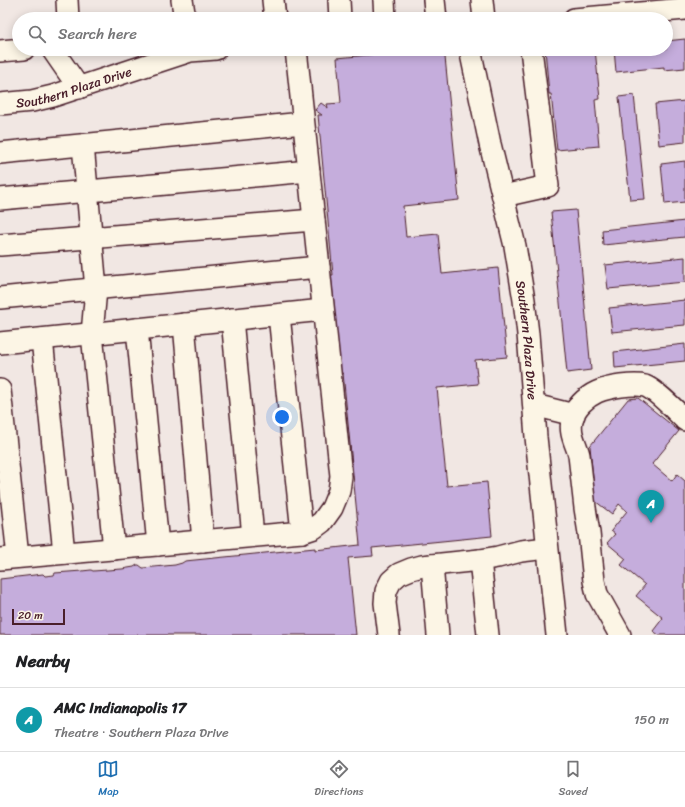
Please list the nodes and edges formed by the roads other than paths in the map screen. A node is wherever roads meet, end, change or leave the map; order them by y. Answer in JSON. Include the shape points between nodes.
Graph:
{"nodes":[{"id":1,"x":66,"y":0,"type":"edge"},
{"id":2,"x":182,"y":0,"type":"edge"},
{"id":3,"x":273,"y":0,"type":"edge"},
{"id":4,"x":339,"y":0,"type":"edge"},
{"id":5,"x":384,"y":0,"type":"edge"},
{"id":6,"x":434,"y":0,"type":"edge"},
{"id":7,"x":482,"y":0,"type":"edge"},
{"id":8,"x":685,"y":9,"type":"edge"},
{"id":9,"x":67,"y":12,"type":"edge"},
{"id":10,"x":184,"y":12,"type":"edge"},
{"id":11,"x":274,"y":12,"type":"edge"},
{"id":12,"x":340,"y":12,"type":"edge"},
{"id":13,"x":385,"y":12,"type":"edge"},
{"id":14,"x":435,"y":12,"type":"edge"},
{"id":15,"x":483,"y":12,"type":"edge"},
{"id":16,"x":652,"y":12,"type":"edge"},
{"id":17,"x":12,"y":50,"type":"edge"},
{"id":18,"x":0,"y":51,"type":"edge"},
{"id":19,"x":57,"y":56,"type":"edge"},
{"id":20,"x":172,"y":56,"type":"edge"},
{"id":21,"x":297,"y":56,"type":"edge"},
{"id":22,"x":471,"y":56,"type":"edge"},
{"id":23,"x":532,"y":56,"type":"edge"},
{"id":24,"x":79,"y":88,"type":"junction"},
{"id":25,"x":0,"y":104,"type":"edge"},
{"id":26,"x":304,"y":123,"type":"junction"},
{"id":27,"x":83,"y":145,"type":"junction"},
{"id":28,"x":0,"y":153,"type":"edge"},
{"id":29,"x":308,"y":171,"type":"junction"},
{"id":30,"x":87,"y":190,"type":"junction"},
{"id":31,"x":503,"y":196,"type":"junction"},
{"id":32,"x":0,"y":199,"type":"edge"},
{"id":33,"x":314,"y":220,"type":"junction"},
{"id":34,"x":92,"y":238,"type":"junction"},
{"id":35,"x":0,"y":245,"type":"edge"},
{"id":36,"x":319,"y":267,"type":"junction"},
{"id":37,"x":96,"y":289,"type":"junction"},
{"id":38,"x":0,"y":298,"type":"edge"},
{"id":39,"x":323,"y":310,"type":"junction"},
{"id":40,"x":279,"y":315,"type":"junction"},
{"id":41,"x":232,"y":319,"type":"junction"},
{"id":42,"x":184,"y":324,"type":"junction"},
{"id":43,"x":137,"y":329,"type":"junction"},
{"id":44,"x":92,"y":334,"type":"junction"},
{"id":45,"x":42,"y":339,"type":"junction"},
{"id":46,"x":0,"y":343,"type":"edge"},
{"id":47,"x":0,"y":390,"type":"edge"},
{"id":48,"x":534,"y":405,"type":"junction"},
{"id":49,"x":574,"y":415,"type":"junction"},
{"id":50,"x":685,"y":420,"type":"edge"},
{"id":51,"x":302,"y":532,"type":"junction"},
{"id":52,"x":253,"y":536,"type":"junction"},
{"id":53,"x":203,"y":541,"type":"junction"},
{"id":54,"x":158,"y":545,"type":"junction"},
{"id":55,"x":547,"y":548,"type":"junction"},
{"id":56,"x":114,"y":549,"type":"junction"},
{"id":57,"x":64,"y":553,"type":"junction"},
{"id":58,"x":9,"y":558,"type":"edge"},
{"id":59,"x":480,"y":560,"type":"junction"},
{"id":60,"x":432,"y":565,"type":"junction"},
{"id":61,"x":389,"y":635,"type":"edge"},
{"id":62,"x":438,"y":635,"type":"edge"},
{"id":63,"x":488,"y":635,"type":"edge"},
{"id":64,"x":556,"y":635,"type":"edge"},
{"id":65,"x":620,"y":635,"type":"edge"}],
"edges":[{"from":1,"to":9,"type":"street"},
{"from":2,"to":10,"type":"street"},
{"from":3,"to":11,"type":"street"},
{"from":4,"to":12,"type":"street"},
{"from":5,"to":13,"type":"street"},
{"from":6,"to":14,"type":"street"},
{"from":7,"to":15,"type":"street"},
{"from":8,"to":16,"type":"street"},
{"from":17,"to":18,"type":"street"},
{"from":19,"to":24,"type":"street"},
{"from":20,"to":24,"type":"street","name":"Southern Plaza Drive"},
{"from":21,"to":26,"type":"street"},
{"from":22,"to":31,"type":"street","name":"Southern Plaza Drive"},
{"from":23,"to":31,"type":"street","via":[[548,186]]},
{"from":24,"to":25,"type":"street","name":"Southern Plaza Drive","via":[[32,101]]},
{"from":26,"to":27,"type":"street"},
{"from":26,"to":29,"type":"street"},
{"from":27,"to":28,"type":"street"},
{"from":27,"to":30,"type":"street"},
{"from":29,"to":30,"type":"street"},
{"from":29,"to":33,"type":"street"},
{"from":30,"to":32,"type":"street"},
{"from":30,"to":34,"type":"street"},
{"from":31,"to":48,"type":"street","name":"Southern Plaza Drive","via":[[524,300]]},
{"from":33,"to":34,"type":"street"},
{"from":33,"to":36,"type":"street"},
{"from":34,"to":35,"type":"street"},
{"from":34,"to":37,"type":"street"},
{"from":36,"to":37,"type":"street"},
{"from":36,"to":39,"type":"street"},
{"from":37,"to":38,"type":"street"},
{"from":37,"to":44,"type":"street"},
{"from":39,"to":40,"type":"street"},
{"from":39,"to":51,"type":"street","via":[[341,476],[339,491],[332,508],[322,522]]},
{"from":40,"to":41,"type":"street"},
{"from":40,"to":51,"type":"street"},
{"from":41,"to":42,"type":"street"},
{"from":41,"to":52,"type":"street"},
{"from":42,"to":43,"type":"street"},
{"from":42,"to":53,"type":"street"},
{"from":43,"to":44,"type":"street"},
{"from":43,"to":54,"type":"street"},
{"from":44,"to":45,"type":"street"},
{"from":44,"to":56,"type":"street"},
{"from":45,"to":46,"type":"street"},
{"from":45,"to":57,"type":"street"},
{"from":47,"to":58,"type":"street"},
{"from":48,"to":49,"type":"street"},
{"from":48,"to":55,"type":"street","name":"Southern Plaza Drive"},
{"from":49,"to":50,"type":"street","via":[[584,400],[597,392],[634,385],[646,386]]},
{"from":49,"to":65,"type":"street","via":[[571,430],[578,448],[594,581],[597,594]]},
{"from":51,"to":52,"type":"street"},
{"from":52,"to":53,"type":"street"},
{"from":53,"to":54,"type":"street"},
{"from":54,"to":56,"type":"street"},
{"from":55,"to":59,"type":"street"},
{"from":55,"to":64,"type":"street","name":"Southern Plaza Drive"},
{"from":56,"to":57,"type":"street"},
{"from":57,"to":58,"type":"street"},
{"from":59,"to":60,"type":"street"},
{"from":59,"to":63,"type":"street"},
{"from":60,"to":61,"type":"street","via":[[411,569],[399,574],[391,582],[386,591],[385,603]]},
{"from":60,"to":62,"type":"street"}]}
